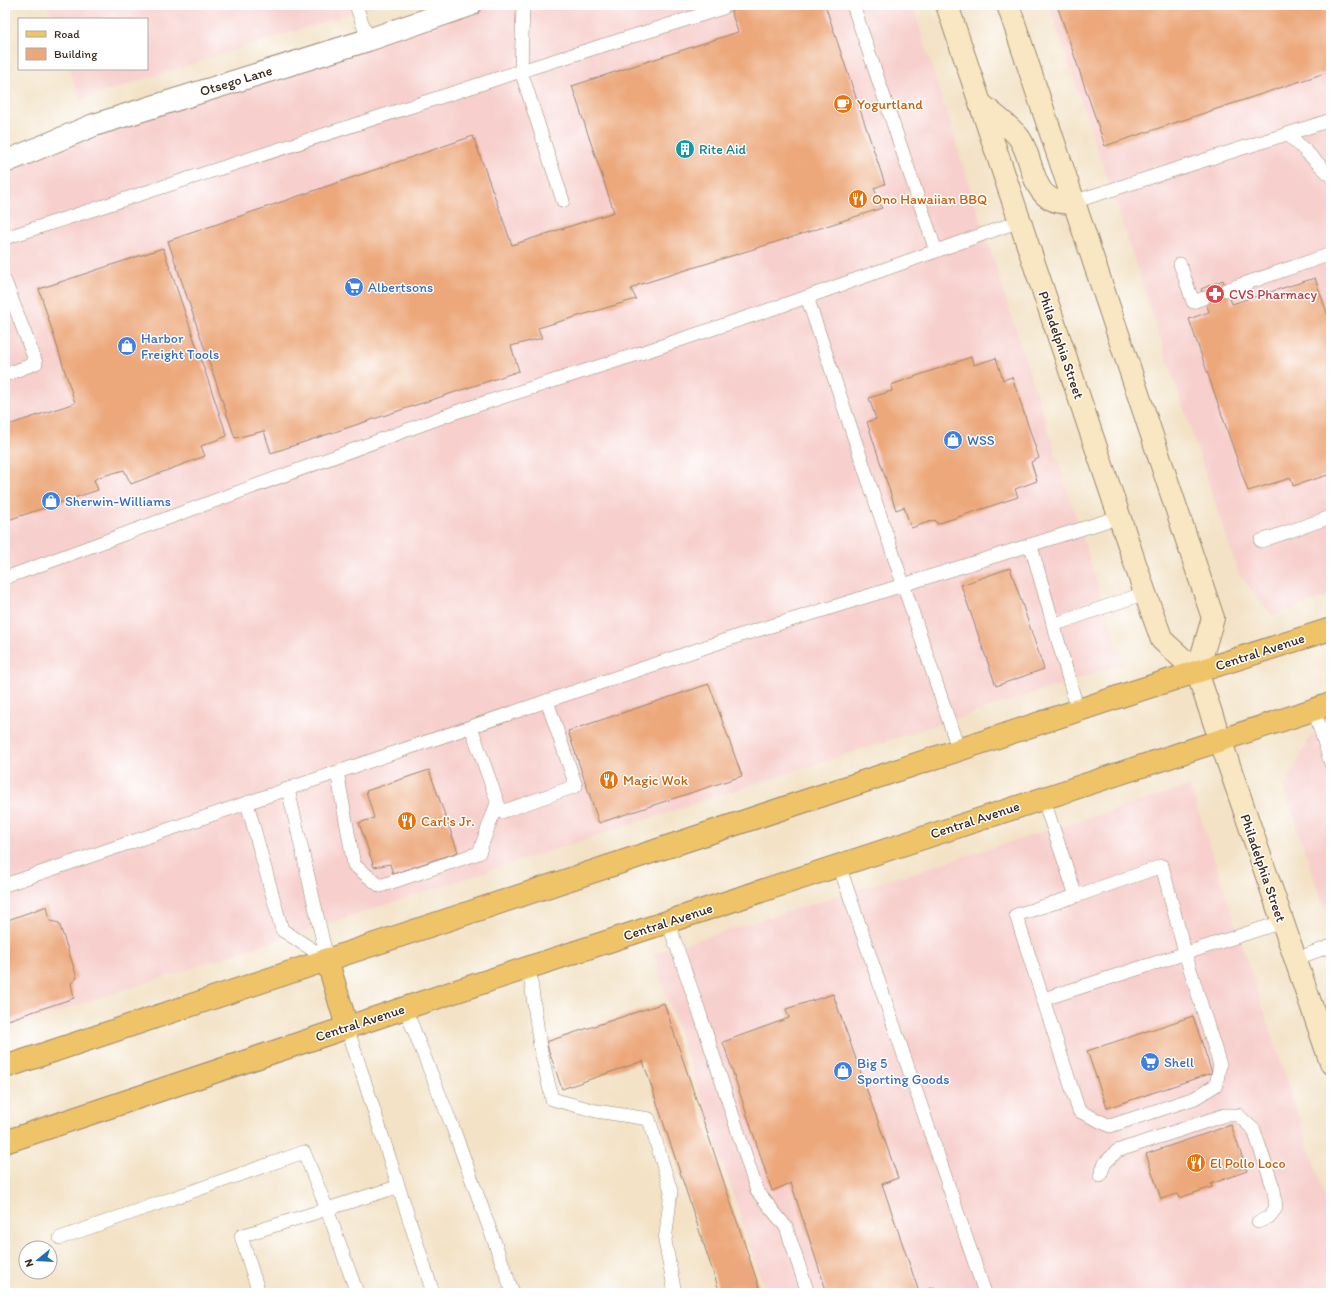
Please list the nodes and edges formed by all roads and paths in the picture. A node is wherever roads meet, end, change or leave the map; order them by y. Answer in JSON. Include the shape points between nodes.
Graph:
{"nodes":[{"id":1,"x":356,"y":5,"type":"edge"},
{"id":2,"x":470,"y":5,"type":"edge"},
{"id":3,"x":523,"y":5,"type":"edge"},
{"id":4,"x":853,"y":5,"type":"edge"},
{"id":5,"x":947,"y":5,"type":"edge"},
{"id":6,"x":1008,"y":5,"type":"edge"},
{"id":7,"x":723,"y":8,"type":"dead end"},
{"id":8,"x":368,"y":40,"type":"junction"},
{"id":9,"x":521,"y":72,"type":"junction"},
{"id":10,"x":980,"y":103,"type":"junction"},
{"id":11,"x":1331,"y":120,"type":"edge"},
{"id":12,"x":1288,"y":134,"type":"junction"},
{"id":13,"x":5,"y":162,"type":"edge"},
{"id":14,"x":1331,"y":176,"type":"edge"},
{"id":15,"x":563,"y":201,"type":"dead end"},
{"id":16,"x":1073,"y":202,"type":"junction"},
{"id":17,"x":1020,"y":221,"type":"junction"},
{"id":18,"x":5,"y":238,"type":"edge"},
{"id":19,"x":936,"y":251,"type":"junction"},
{"id":20,"x":1331,"y":254,"type":"edge"},
{"id":21,"x":1180,"y":264,"type":"dead end"},
{"id":22,"x":5,"y":281,"type":"edge"},
{"id":23,"x":1226,"y":290,"type":"dead end"},
{"id":24,"x":808,"y":297,"type":"junction"},
{"id":25,"x":1204,"y":298,"type":"dead end"},
{"id":26,"x":5,"y":375,"type":"edge"},
{"id":27,"x":1119,"y":517,"type":"junction"},
{"id":28,"x":1331,"y":517,"type":"edge"},
{"id":29,"x":1262,"y":541,"type":"dead end"},
{"id":30,"x":1031,"y":546,"type":"junction"},
{"id":31,"x":5,"y":578,"type":"edge"},
{"id":32,"x":904,"y":585,"type":"junction"},
{"id":33,"x":1145,"y":593,"type":"junction"},
{"id":34,"x":1053,"y":625,"type":"junction"},
{"id":35,"x":1331,"y":629,"type":"edge"},
{"id":36,"x":1197,"y":672,"type":"junction"},
{"id":37,"x":547,"y":701,"type":"junction"},
{"id":38,"x":1322,"y":707,"type":"edge"},
{"id":39,"x":1078,"y":711,"type":"junction"},
{"id":40,"x":471,"y":727,"type":"junction"},
{"id":41,"x":1220,"y":740,"type":"junction"},
{"id":42,"x":959,"y":751,"type":"junction"},
{"id":43,"x":1331,"y":764,"type":"edge"},
{"id":44,"x":337,"y":772,"type":"junction"},
{"id":45,"x":288,"y":789,"type":"junction"},
{"id":46,"x":1042,"y":798,"type":"junction"},
{"id":47,"x":247,"y":803,"type":"junction"},
{"id":48,"x":497,"y":803,"type":"junction"},
{"id":49,"x":839,"y":865,"type":"junction"},
{"id":50,"x":5,"y":885,"type":"edge"},
{"id":51,"x":1076,"y":896,"type":"junction"},
{"id":52,"x":668,"y":922,"type":"junction"},
{"id":53,"x":1282,"y":922,"type":"junction"},
{"id":54,"x":1331,"y":946,"type":"edge"},
{"id":55,"x":1185,"y":953,"type":"junction"},
{"id":56,"x":327,"y":959,"type":"junction"},
{"id":57,"x":1295,"y":959,"type":"junction"},
{"id":58,"x":530,"y":968,"type":"junction"},
{"id":59,"x":1044,"y":999,"type":"junction"},
{"id":60,"x":405,"y":1008,"type":"junction"},
{"id":61,"x":1325,"y":1025,"type":"edge"},
{"id":62,"x":348,"y":1028,"type":"junction"},
{"id":63,"x":1331,"y":1063,"type":"edge"},
{"id":64,"x":5,"y":1067,"type":"edge"},
{"id":65,"x":5,"y":1142,"type":"edge"},
{"id":66,"x":1100,"y":1176,"type":"dead end"},
{"id":67,"x":397,"y":1187,"type":"junction"},
{"id":68,"x":327,"y":1209,"type":"junction"},
{"id":69,"x":1258,"y":1222,"type":"dead end"},
{"id":70,"x":60,"y":1238,"type":"dead end"},
{"id":71,"x":259,"y":1293,"type":"edge"},
{"id":72,"x":357,"y":1293,"type":"edge"},
{"id":73,"x":432,"y":1293,"type":"edge"},
{"id":74,"x":513,"y":1293,"type":"edge"},
{"id":75,"x":675,"y":1293,"type":"edge"},
{"id":76,"x":808,"y":1293,"type":"edge"},
{"id":77,"x":985,"y":1293,"type":"edge"}],
"edges":[{"from":1,"to":8,"type":"lane"},
{"from":2,"to":8,"type":"street","name":"Otsego Lane"},
{"from":3,"to":9,"type":"lane"},
{"from":4,"to":19,"type":"lane"},
{"from":5,"to":10,"type":"main road","name":"Philadelphia Street"},
{"from":6,"to":16,"type":"main road"},
{"from":7,"to":9,"type":"lane"},
{"from":8,"to":13,"type":"street","name":"Otsego Lane","via":[[94,125]]},
{"from":9,"to":15,"type":"lane"},
{"from":9,"to":18,"type":"lane"},
{"from":10,"to":16,"type":"main road","via":[[1020,138],[1036,183],[1047,197],[1061,204]]},
{"from":10,"to":17,"type":"main road","name":"Philadelphia Street"},
{"from":11,"to":12,"type":"lane"},
{"from":12,"to":14,"type":"lane"},
{"from":12,"to":16,"type":"lane"},
{"from":16,"to":36,"type":"main road","via":[[1213,618]]},
{"from":17,"to":19,"type":"lane"},
{"from":17,"to":27,"type":"main road","name":"Philadelphia Street"},
{"from":19,"to":24,"type":"lane"},
{"from":20,"to":23,"type":"lane"},
{"from":21,"to":25,"type":"lane","via":[[1193,302]]},
{"from":22,"to":26,"type":"lane","via":[[36,363]]},
{"from":24,"to":31,"type":"lane","via":[[456,412]]},
{"from":24,"to":32,"type":"lane"},
{"from":27,"to":30,"type":"lane"},
{"from":27,"to":33,"type":"main road","name":"Philadelphia Street"},
{"from":28,"to":29,"type":"lane"},
{"from":30,"to":32,"type":"lane"},
{"from":30,"to":34,"type":"lane"},
{"from":32,"to":37,"type":"lane","via":[[738,636]]},
{"from":32,"to":42,"type":"lane"},
{"from":33,"to":34,"type":"lane"},
{"from":33,"to":36,"type":"main road","name":"Philadelphia Street","via":[[1162,640]]},
{"from":34,"to":39,"type":"lane"},
{"from":35,"to":36,"type":"main road","name":"Central Avenue"},
{"from":36,"to":39,"type":"main road","name":"Central Avenue"},
{"from":36,"to":41,"type":"main road","name":"Philadelphia Street"},
{"from":37,"to":40,"type":"lane"},
{"from":37,"to":48,"type":"lane","via":[[576,786],[500,812]]},
{"from":38,"to":41,"type":"main road","name":"Central Avenue"},
{"from":38,"to":43,"type":"lane"},
{"from":39,"to":42,"type":"main road","name":"Central Avenue"},
{"from":40,"to":44,"type":"lane"},
{"from":40,"to":48,"type":"lane"},
{"from":41,"to":46,"type":"main road","name":"Central Avenue"},
{"from":41,"to":53,"type":"main road","name":"Philadelphia Street"},
{"from":42,"to":56,"type":"main road","name":"Central Avenue"},
{"from":44,"to":45,"type":"lane"},
{"from":44,"to":48,"type":"lane","via":[[354,865],[380,886],[480,853]]},
{"from":45,"to":47,"type":"lane"},
{"from":45,"to":56,"type":"lane"},
{"from":46,"to":49,"type":"main road","name":"Central Avenue"},
{"from":46,"to":51,"type":"lane"},
{"from":47,"to":50,"type":"lane"},
{"from":47,"to":56,"type":"lane","via":[[282,930]]},
{"from":49,"to":52,"type":"main road","name":"Central Avenue"},
{"from":49,"to":77,"type":"lane"},
{"from":51,"to":55,"type":"lane","via":[[1162,866]]},
{"from":51,"to":59,"type":"lane","via":[[1016,915]]},
{"from":52,"to":58,"type":"main road","name":"Central Avenue"},
{"from":52,"to":76,"type":"lane","via":[[757,1191],[786,1227]]},
{"from":53,"to":55,"type":"lane"},
{"from":53,"to":57,"type":"main road","name":"Philadelphia Street"},
{"from":54,"to":57,"type":"lane"},
{"from":55,"to":59,"type":"lane"},
{"from":55,"to":59,"type":"lane","via":[[1220,1065],[1216,1085],[1195,1098],[1110,1126],[1079,1112]]},
{"from":56,"to":62,"type":"main road"},
{"from":56,"to":64,"type":"main road","name":"Central Avenue"},
{"from":57,"to":61,"type":"main road","name":"Philadelphia Street"},
{"from":58,"to":60,"type":"main road","name":"Central Avenue"},
{"from":58,"to":75,"type":"lane","via":[[540,1047],[552,1098],[596,1111],[649,1119],[671,1191],[665,1241]]},
{"from":60,"to":62,"type":"main road","name":"Central Avenue"},
{"from":60,"to":74,"type":"lane","via":[[453,1128]]},
{"from":61,"to":63,"type":"main road","name":"Philadelphia Street"},
{"from":62,"to":65,"type":"main road","name":"Central Avenue"},
{"from":62,"to":67,"type":"lane"},
{"from":66,"to":69,"type":"lane","via":[[1106,1163],[1117,1151],[1225,1115],[1238,1116],[1254,1130],[1274,1190],[1276,1208],[1269,1217]]},
{"from":67,"to":68,"type":"lane"},
{"from":67,"to":73,"type":"lane"},
{"from":68,"to":70,"type":"lane","via":[[304,1152]]},
{"from":68,"to":71,"type":"lane","via":[[241,1236]]},
{"from":68,"to":72,"type":"lane"}]}
